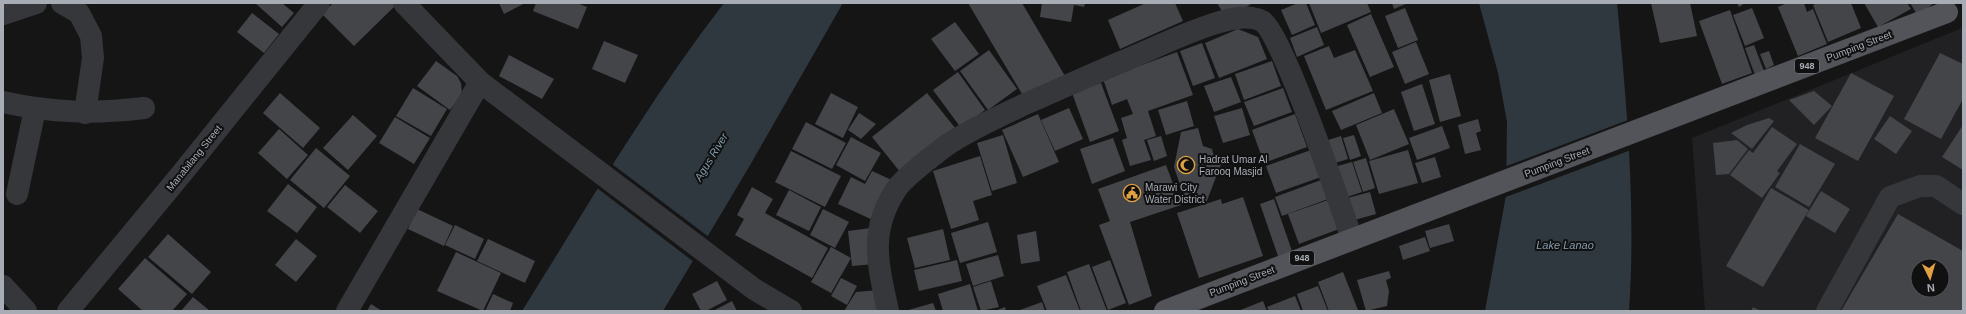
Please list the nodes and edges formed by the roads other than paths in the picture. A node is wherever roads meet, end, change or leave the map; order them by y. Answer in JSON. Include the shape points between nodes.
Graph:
{"nodes":[{"id":1,"x":36,"y":3,"type":"edge"},
{"id":2,"x":62,"y":3,"type":"edge"},
{"id":3,"x":319,"y":3,"type":"edge"},
{"id":4,"x":404,"y":3,"type":"edge"},
{"id":5,"x":1953,"y":11,"type":"edge"},
{"id":6,"x":3,"y":14,"type":"edge"},
{"id":7,"x":480,"y":82,"type":"junction"},
{"id":8,"x":3,"y":102,"type":"edge"},
{"id":9,"x":144,"y":108,"type":"dead end"},
{"id":10,"x":35,"y":109,"type":"junction"},
{"id":11,"x":85,"y":113,"type":"junction"},
{"id":12,"x":17,"y":194,"type":"dead end"},
{"id":13,"x":1963,"y":204,"type":"edge"},
{"id":14,"x":1352,"y":239,"type":"junction"},
{"id":15,"x":3,"y":286,"type":"edge"},
{"id":16,"x":26,"y":311,"type":"edge"},
{"id":17,"x":68,"y":311,"type":"edge"},
{"id":18,"x":347,"y":311,"type":"edge"},
{"id":19,"x":791,"y":311,"type":"edge"},
{"id":20,"x":888,"y":311,"type":"edge"},
{"id":21,"x":1166,"y":311,"type":"edge"},
{"id":22,"x":1827,"y":311,"type":"edge"}],
"edges":[{"from":1,"to":6,"type":"street"},
{"from":2,"to":11,"type":"street","via":[[79,13],[90,36],[94,58]]},
{"from":3,"to":17,"type":"street","name":"Manabilang Street"},
{"from":4,"to":7,"type":"street"},
{"from":5,"to":14,"type":"main road","name":"Pumping Street","number":"948"},
{"from":7,"to":18,"type":"street"},
{"from":7,"to":19,"type":"street","via":[[754,290]]},
{"from":8,"to":10,"type":"street"},
{"from":9,"to":11,"type":"street"},
{"from":10,"to":11,"type":"street"},
{"from":10,"to":12,"type":"street"},
{"from":13,"to":22,"type":"street","via":[[1936,186],[1920,186],[1890,197]]},
{"from":14,"to":20,"type":"street","via":[[1303,104],[1268,26],[1255,18],[1234,18],[1084,77],[999,117],[948,145],[911,175],[895,192],[883,216],[878,234],[877,248]]},
{"from":14,"to":21,"type":"main road","name":"Pumping Street","number":"948"},
{"from":15,"to":16,"type":"street"}]}
